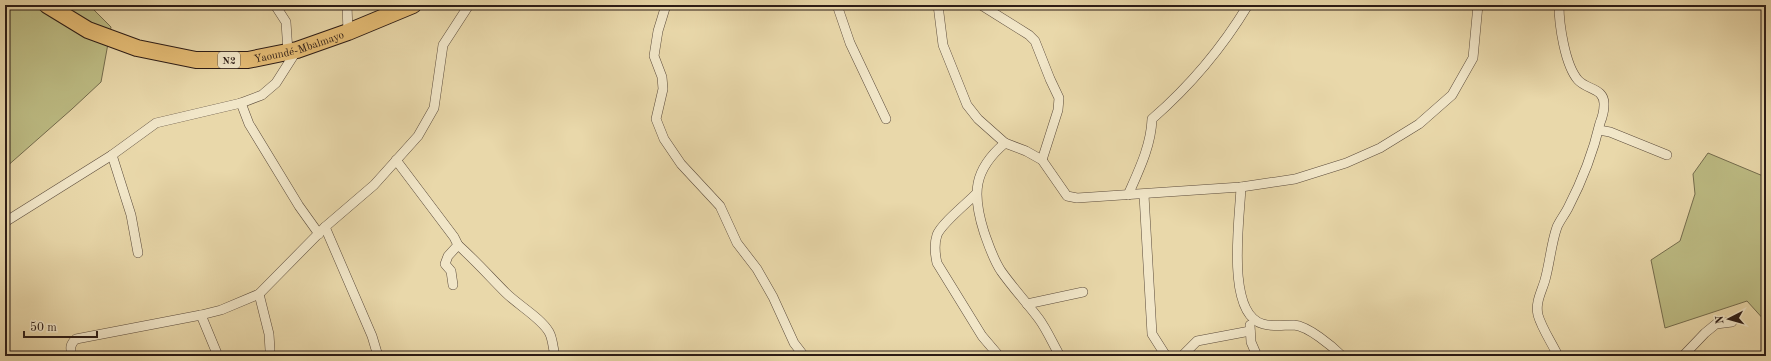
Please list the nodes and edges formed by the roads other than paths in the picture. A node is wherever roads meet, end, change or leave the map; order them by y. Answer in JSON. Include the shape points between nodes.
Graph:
{"nodes":[{"id":1,"x":47,"y":5,"type":"edge"},
{"id":2,"x":275,"y":5,"type":"edge"},
{"id":3,"x":347,"y":5,"type":"edge"},
{"id":4,"x":413,"y":5,"type":"edge"},
{"id":5,"x":469,"y":5,"type":"edge"},
{"id":6,"x":666,"y":5,"type":"edge"},
{"id":7,"x":837,"y":5,"type":"edge"},
{"id":8,"x":938,"y":5,"type":"edge"},
{"id":9,"x":981,"y":5,"type":"edge"},
{"id":10,"x":1248,"y":5,"type":"edge"},
{"id":11,"x":1478,"y":5,"type":"edge"},
{"id":12,"x":1559,"y":5,"type":"edge"},
{"id":13,"x":348,"y":32,"type":"junction"},
{"id":14,"x":293,"y":51,"type":"junction"},
{"id":15,"x":241,"y":103,"type":"junction"},
{"id":16,"x":886,"y":119,"type":"dead end"},
{"id":17,"x":1598,"y":130,"type":"junction"},
{"id":18,"x":1005,"y":143,"type":"junction"},
{"id":19,"x":112,"y":155,"type":"junction"},
{"id":20,"x":1667,"y":155,"type":"dead end"},
{"id":21,"x":396,"y":160,"type":"junction"},
{"id":22,"x":1042,"y":160,"type":"junction"},
{"id":23,"x":1241,"y":187,"type":"junction"},
{"id":24,"x":976,"y":194,"type":"junction"},
{"id":25,"x":1128,"y":195,"type":"junction"},
{"id":26,"x":1144,"y":195,"type":"junction"},
{"id":27,"x":5,"y":222,"type":"edge"},
{"id":28,"x":322,"y":230,"type":"junction"},
{"id":29,"x":458,"y":245,"type":"junction"},
{"id":30,"x":138,"y":253,"type":"dead end"},
{"id":31,"x":453,"y":285,"type":"dead end"},
{"id":32,"x":1083,"y":292,"type":"dead end"},
{"id":33,"x":259,"y":294,"type":"junction"},
{"id":34,"x":1027,"y":304,"type":"junction"},
{"id":35,"x":201,"y":315,"type":"junction"},
{"id":36,"x":1251,"y":317,"type":"junction"},
{"id":37,"x":1732,"y":322,"type":"dead end"},
{"id":38,"x":1250,"y":331,"type":"junction"},
{"id":39,"x":270,"y":350,"type":"dead end"},
{"id":40,"x":72,"y":356,"type":"edge"},
{"id":41,"x":218,"y":356,"type":"edge"},
{"id":42,"x":378,"y":356,"type":"edge"},
{"id":43,"x":555,"y":356,"type":"edge"},
{"id":44,"x":804,"y":356,"type":"edge"},
{"id":45,"x":999,"y":356,"type":"edge"},
{"id":46,"x":1060,"y":356,"type":"edge"},
{"id":47,"x":1166,"y":356,"type":"edge"},
{"id":48,"x":1182,"y":356,"type":"edge"},
{"id":49,"x":1257,"y":356,"type":"edge"},
{"id":50,"x":1342,"y":356,"type":"edge"},
{"id":51,"x":1558,"y":356,"type":"edge"},
{"id":52,"x":1684,"y":356,"type":"edge"}],
"edges":[{"from":1,"to":14,"type":"highway","name":"Yaoundé-Mbalmayo","number":"N2","via":[[88,30],[137,48],[196,60],[248,60]]},
{"from":2,"to":14,"type":"street","via":[[286,22]]},
{"from":3,"to":13,"type":"street"},
{"from":4,"to":13,"type":"highway","name":"Yaoundé-Mbalmayo","number":"N2"},
{"from":5,"to":21,"type":"street","via":[[443,45],[434,108],[418,136]]},
{"from":6,"to":44,"type":"street","via":[[654,56],[662,77],[663,88],[656,119],[664,138],[681,164],[720,206],[737,243],[757,269],[794,343]]},
{"from":7,"to":16,"type":"street","via":[[850,43]]},
{"from":8,"to":18,"type":"street","via":[[943,45],[967,105],[978,120]]},
{"from":9,"to":22,"type":"street","via":[[1030,35],[1035,41],[1059,98],[1058,110]]},
{"from":10,"to":25,"type":"street","via":[[1231,33],[1204,66],[1176,98],[1152,119],[1146,155]]},
{"from":11,"to":23,"type":"street","via":[[1473,58],[1452,95],[1419,124],[1380,148],[1346,163],[1295,179]]},
{"from":12,"to":17,"type":"street","via":[[1559,22],[1573,72],[1585,86],[1595,89],[1604,98]]},
{"from":13,"to":14,"type":"highway","name":"Yaoundé-Mbalmayo","number":"N2"},
{"from":14,"to":15,"type":"street","via":[[276,83],[262,95]]},
{"from":15,"to":19,"type":"street","via":[[156,123]]},
{"from":15,"to":28,"type":"street","via":[[249,124],[299,206]]},
{"from":17,"to":20,"type":"street","via":[[1610,132]]},
{"from":17,"to":51,"type":"street","via":[[1584,176],[1558,225],[1539,296],[1538,314]]},
{"from":18,"to":22,"type":"street"},
{"from":18,"to":24,"type":"street","via":[[994,152],[984,166]]},
{"from":19,"to":27,"type":"street"},
{"from":19,"to":30,"type":"street","via":[[131,215]]},
{"from":21,"to":28,"type":"street","via":[[374,185]]},
{"from":21,"to":29,"type":"street"},
{"from":22,"to":25,"type":"street","via":[[1067,196],[1077,198]]},
{"from":23,"to":26,"type":"street"},
{"from":23,"to":36,"type":"street","via":[[1238,279],[1242,300]]},
{"from":24,"to":34,"type":"street","via":[[980,218],[992,255]]},
{"from":24,"to":45,"type":"street","via":[[937,234],[934,251],[937,263],[982,336]]},
{"from":25,"to":26,"type":"street"},
{"from":26,"to":47,"type":"street","via":[[1152,334]]},
{"from":28,"to":33,"type":"street"},
{"from":28,"to":42,"type":"street","via":[[372,336]]},
{"from":29,"to":31,"type":"street","via":[[448,256],[445,264],[452,272]]},
{"from":29,"to":43,"type":"street","via":[[516,303],[539,320],[549,333]]},
{"from":32,"to":34,"type":"street"},
{"from":33,"to":35,"type":"street","via":[[221,310]]},
{"from":33,"to":39,"type":"street","via":[[269,334]]},
{"from":34,"to":46,"type":"street"},
{"from":35,"to":40,"type":"street","via":[[76,339],[70,348]]},
{"from":35,"to":41,"type":"street"},
{"from":36,"to":38,"type":"street"},
{"from":36,"to":50,"type":"street","via":[[1262,324],[1278,327],[1295,325],[1305,329]]},
{"from":37,"to":52,"type":"street","via":[[1716,324]]},
{"from":38,"to":48,"type":"street","via":[[1197,341]]},
{"from":38,"to":49,"type":"street","via":[[1251,342]]}]}
